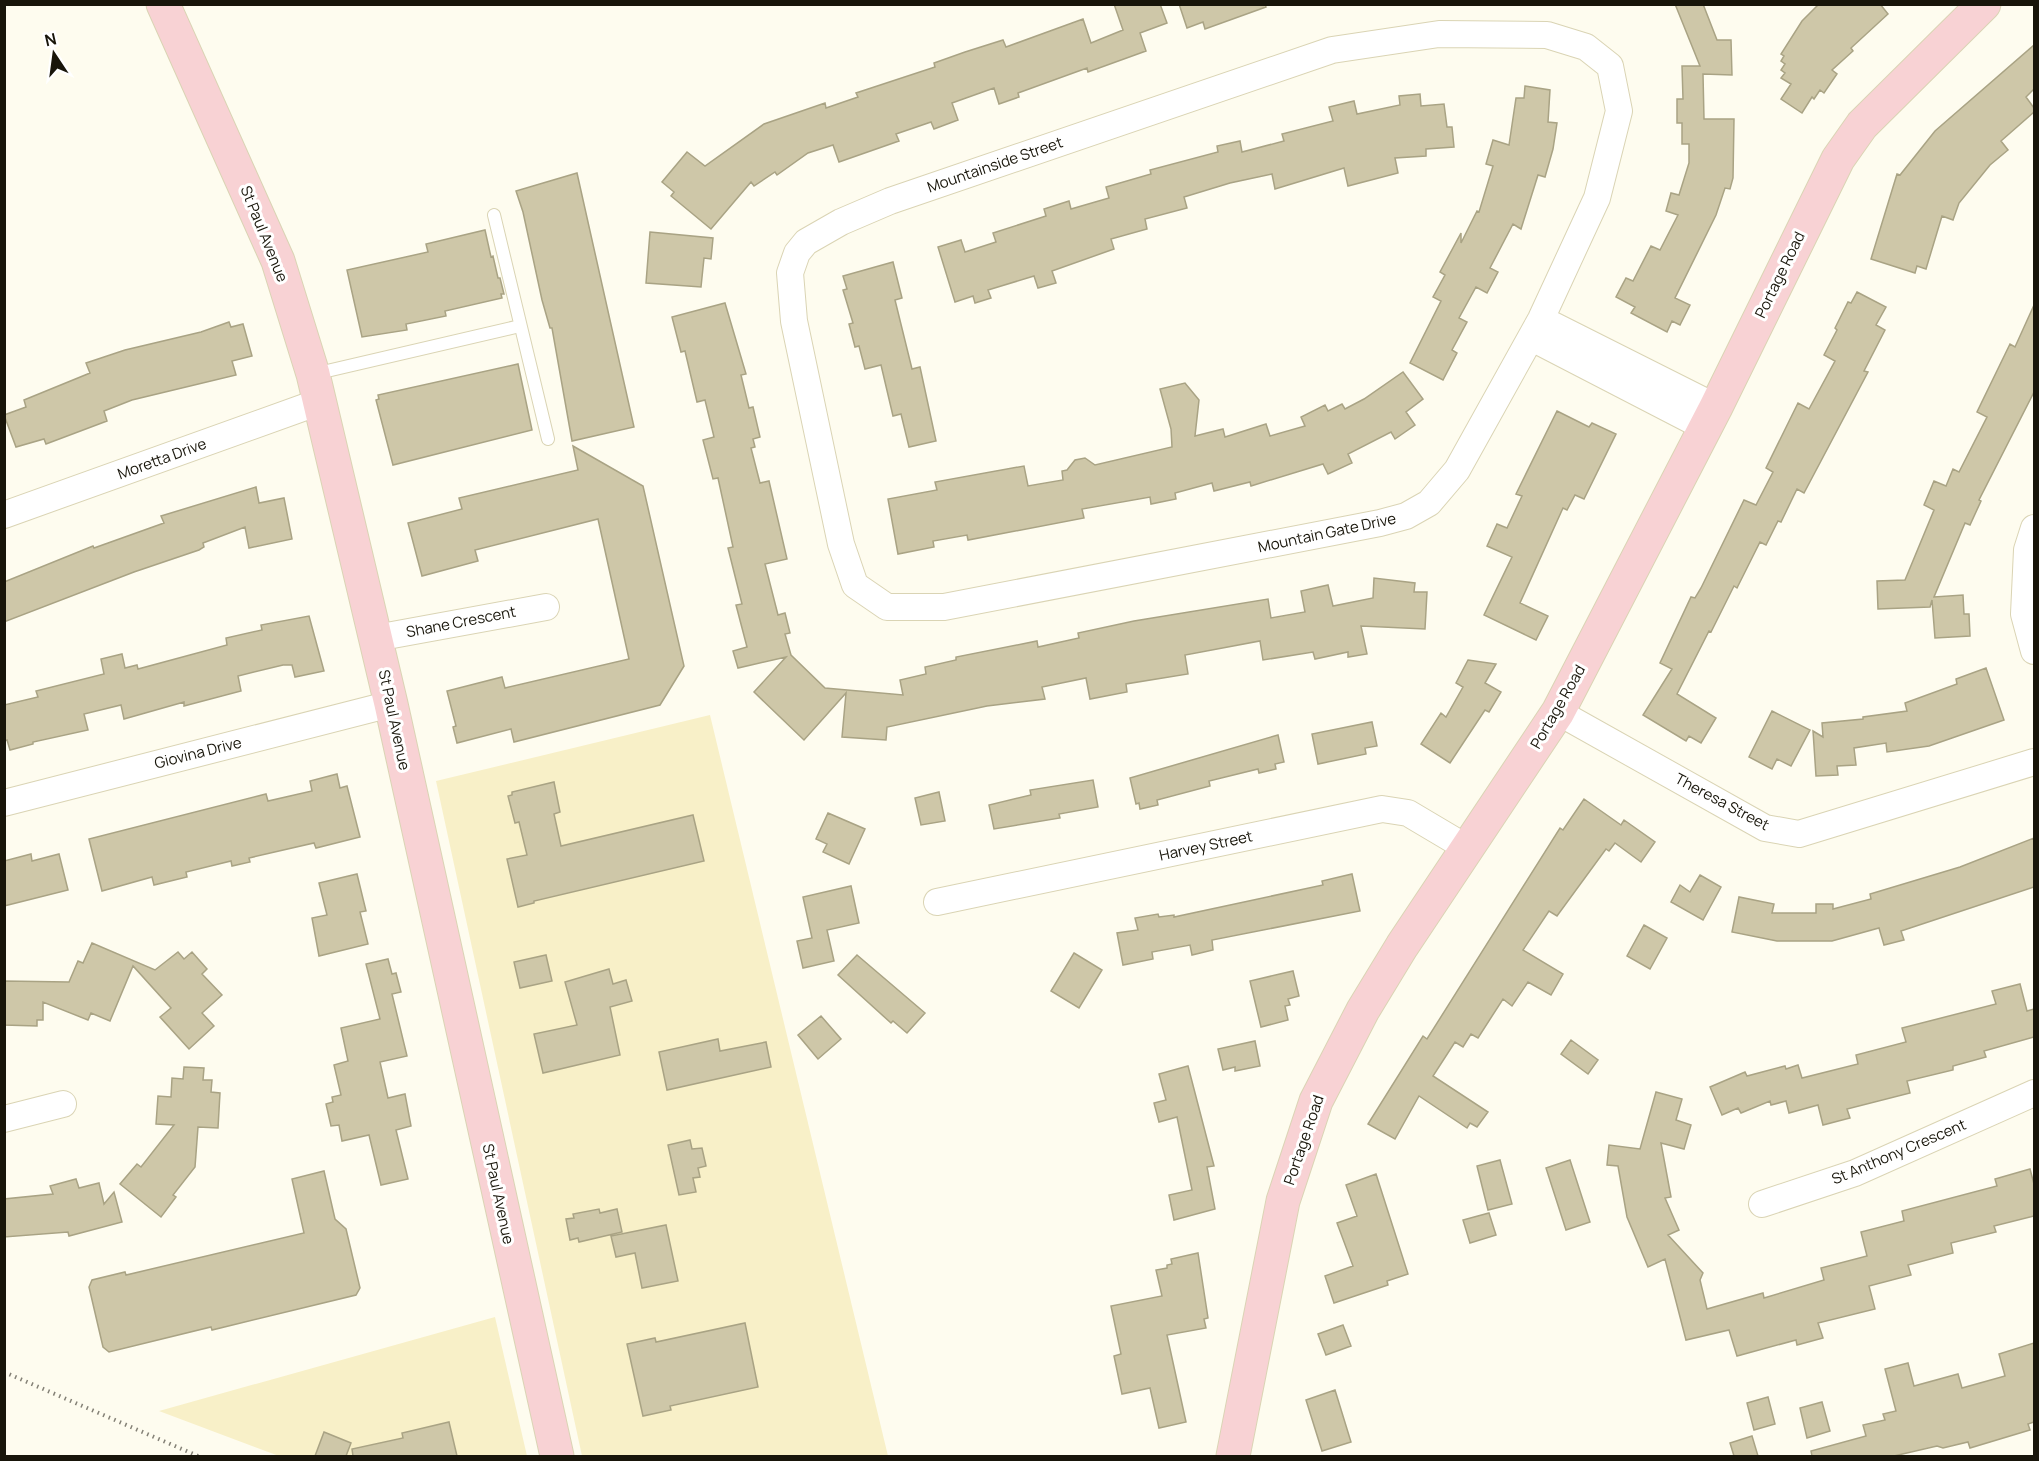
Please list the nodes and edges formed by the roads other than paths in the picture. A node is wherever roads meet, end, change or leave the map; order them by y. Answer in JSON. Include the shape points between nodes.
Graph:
{"nodes":[{"id":1,"x":163,"y":4,"type":"edge"},
{"id":2,"x":1984,"y":4,"type":"edge"},
{"id":3,"x":1359,"y":46,"type":"joint"},
{"id":4,"x":494,"y":215,"type":"dead end"},
{"id":5,"x":520,"y":326,"type":"junction"},
{"id":6,"x":1536,"y":329,"type":"junction"},
{"id":7,"x":316,"y":388,"type":"junction"},
{"id":8,"x":1711,"y":417,"type":"junction"},
{"id":9,"x":548,"y":439,"type":"dead end"},
{"id":10,"x":4,"y":515,"type":"edge"},
{"id":11,"x":2034,"y":528,"type":"edge"},
{"id":12,"x":1065,"y":583,"type":"joint"},
{"id":13,"x":546,"y":607,"type":"dead end"},
{"id":14,"x":376,"y":638,"type":"junction"},
{"id":15,"x":2034,"y":651,"type":"edge"},
{"id":16,"x":391,"y":704,"type":"junction"},
{"id":17,"x":1558,"y":712,"type":"junction"},
{"id":18,"x":2034,"y":762,"type":"edge"},
{"id":19,"x":4,"y":803,"type":"edge"},
{"id":20,"x":1467,"y":848,"type":"junction"},
{"id":21,"x":937,"y":902,"type":"dead end"},
{"id":22,"x":2034,"y":1093,"type":"edge"},
{"id":23,"x":63,"y":1104,"type":"dead end"},
{"id":24,"x":4,"y":1119,"type":"edge"},
{"id":25,"x":1762,"y":1204,"type":"dead end"},
{"id":26,"x":557,"y":1456,"type":"edge"},
{"id":27,"x":1233,"y":1456,"type":"edge"}],
"edges":[{"from":1,"to":7,"type":"street","name":"St Paul Avenue","via":[[278,261]]},
{"from":2,"to":8,"type":"street","name":"Portage Road","via":[[1869,117],[1838,159]]},
{"from":3,"to":6,"type":"street","name":"Mountain Gate Drive","via":[[1439,34],[1546,35],[1586,47],[1610,66],[1619,111],[1597,198]]},
{"from":3,"to":12,"type":"street","name":"Mountainside Street","via":[[1332,50],[890,201],[841,222],[806,242],[797,253],[790,273],[794,321],[855,585],[887,607],[944,607]]},
{"from":4,"to":5,"type":"lane"},
{"from":5,"to":7,"type":"lane"},
{"from":5,"to":9,"type":"lane"},
{"from":6,"to":8,"type":"street"},
{"from":6,"to":12,"type":"street","name":"Mountain Gate Drive","via":[[1457,470],[1429,503],[1406,516]]},
{"from":7,"to":10,"type":"street","name":"Moretta Drive"},
{"from":7,"to":14,"type":"street","name":"St Paul Avenue"},
{"from":8,"to":17,"type":"street","name":"Portage Road"},
{"from":11,"to":15,"type":"street","via":[[2027,550],[2024,614]]},
{"from":13,"to":14,"type":"street","name":"Shane Crescent"},
{"from":14,"to":16,"type":"street","name":"St Paul Avenue"},
{"from":16,"to":19,"type":"street","name":"Giovina Drive"},
{"from":16,"to":26,"type":"street","name":"St Paul Avenue"},
{"from":17,"to":18,"type":"street","name":"Theresa Street","via":[[1765,828],[1799,834]]},
{"from":17,"to":20,"type":"street","name":"Portage Road"},
{"from":20,"to":21,"type":"street","name":"Harvey Street","via":[[1408,813],[1382,809]]},
{"from":20,"to":27,"type":"street","name":"Portage Road","via":[[1363,1010],[1316,1101],[1283,1201]]},
{"from":22,"to":25,"type":"street","name":"St Anthony Crescent","via":[[1855,1173]]},
{"from":23,"to":24,"type":"street"}]}
